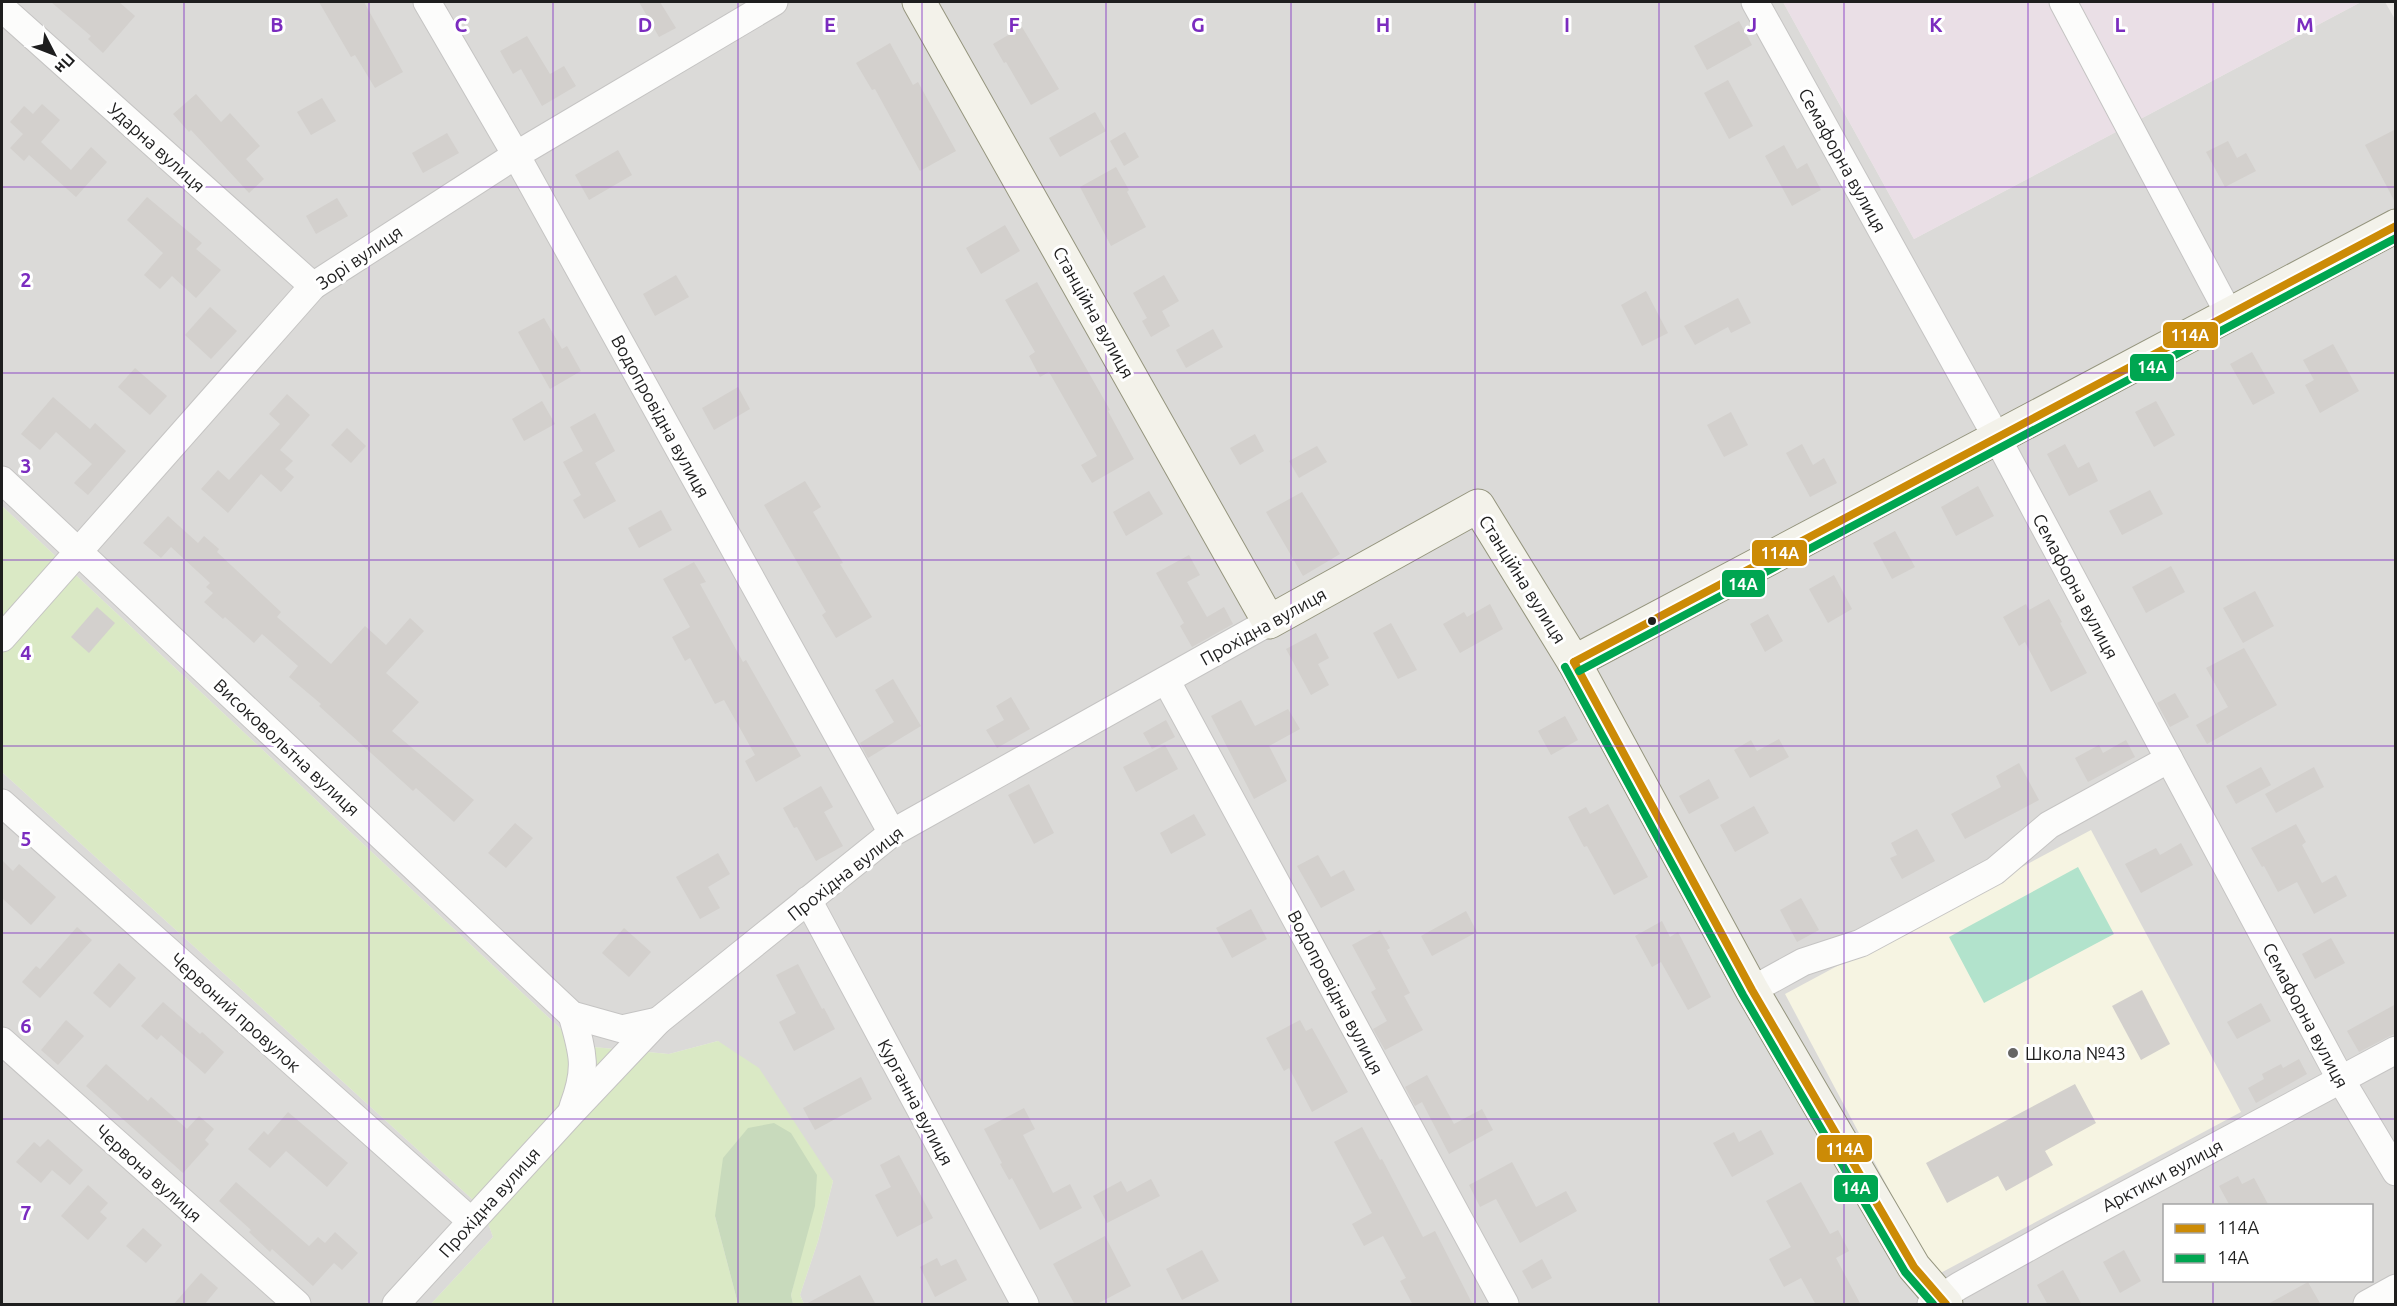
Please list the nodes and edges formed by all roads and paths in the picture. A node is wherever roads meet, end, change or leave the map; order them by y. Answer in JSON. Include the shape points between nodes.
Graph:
{"nodes":[{"id":1,"x":427,"y":2,"type":"edge"},
{"id":2,"x":774,"y":2,"type":"edge"},
{"id":3,"x":919,"y":2,"type":"edge"},
{"id":4,"x":1755,"y":2,"type":"edge"},
{"id":5,"x":2064,"y":2,"type":"edge"},
{"id":6,"x":2,"y":8,"type":"edge"},
{"id":7,"x":516,"y":155,"type":"junction"},
{"id":8,"x":2392,"y":235,"type":"edge"},
{"id":9,"x":313,"y":286,"type":"junction"},
{"id":10,"x":2229,"y":314,"type":"junction"},
{"id":11,"x":1996,"y":438,"type":"junction"},
{"id":12,"x":2,"y":480,"type":"edge"},
{"id":13,"x":1478,"y":506,"type":"joint"},
{"id":14,"x":79,"y":551,"type":"junction"},
{"id":15,"x":1269,"y":622,"type":"junction"},
{"id":16,"x":2,"y":638,"type":"edge"},
{"id":17,"x":1574,"y":662,"type":"junction"},
{"id":18,"x":1167,"y":680,"type":"junction"},
{"id":19,"x":2169,"y":759,"type":"junction"},
{"id":20,"x":2,"y":803,"type":"edge"},
{"id":21,"x":892,"y":833,"type":"junction"},
{"id":22,"x":808,"y":900,"type":"junction"},
{"id":23,"x":1752,"y":990,"type":"junction"},
{"id":24,"x":572,"y":1015,"type":"junction"},
{"id":25,"x":658,"y":1022,"type":"junction"},
{"id":26,"x":2,"y":1041,"type":"edge"},
{"id":27,"x":2396,"y":1050,"type":"edge"},
{"id":28,"x":2341,"y":1080,"type":"junction"},
{"id":29,"x":571,"y":1113,"type":"junction"},
{"id":30,"x":2396,"y":1172,"type":"edge"},
{"id":31,"x":471,"y":1221,"type":"junction"},
{"id":32,"x":2396,"y":1288,"type":"edge"},
{"id":33,"x":1939,"y":1303,"type":"edge"},
{"id":34,"x":297,"y":1305,"type":"edge"},
{"id":35,"x":396,"y":1305,"type":"edge"},
{"id":36,"x":1025,"y":1305,"type":"edge"},
{"id":37,"x":1505,"y":1305,"type":"edge"},
{"id":38,"x":2367,"y":1305,"type":"edge"}],
"edges":[{"from":1,"to":7,"type":"street","name":"Водопровідна вулиця"},
{"from":2,"to":7,"type":"street","name":"Зорі вулиця"},
{"from":3,"to":15,"type":"street","name":"Станційна вулиця"},
{"from":4,"to":11,"type":"street","name":"Семафорна вулиця"},
{"from":5,"to":10,"type":"street"},
{"from":6,"to":9,"type":"street","name":"Ударна вулиця"},
{"from":7,"to":9,"type":"street","name":"Зорі вулиця"},
{"from":7,"to":21,"type":"street","name":"Водопровідна вулиця"},
{"from":8,"to":10,"type":"street"},
{"from":9,"to":14,"type":"street","name":"Зорі вулиця"},
{"from":10,"to":11,"type":"street"},
{"from":11,"to":17,"type":"street"},
{"from":11,"to":19,"type":"street","name":"Семафорна вулиця"},
{"from":12,"to":14,"type":"street","name":"Високовольтна вулиця"},
{"from":13,"to":15,"type":"street","name":"Прохідна вулиця"},
{"from":13,"to":17,"type":"street","name":"Станційна вулиця"},
{"from":14,"to":16,"type":"street","name":"Зорі вулиця"},
{"from":14,"to":24,"type":"street","name":"Високовольтна вулиця"},
{"from":15,"to":18,"type":"street","name":"Прохідна вулиця"},
{"from":17,"to":23,"type":"street","name":"Станційна вулиця"},
{"from":18,"to":21,"type":"street","name":"Прохідна вулиця"},
{"from":18,"to":37,"type":"street","name":"Водопровідна вулиця"},
{"from":19,"to":23,"type":"street","via":[[2049,825],[1995,871],[1861,943],[1803,962]]},
{"from":19,"to":28,"type":"street","name":"Семафорна вулиця"},
{"from":20,"to":31,"type":"street","name":"Червоний провулок"},
{"from":21,"to":22,"type":"street","name":"Прохідна вулиця"},
{"from":22,"to":25,"type":"street","name":"Прохідна вулиця"},
{"from":22,"to":36,"type":"street","name":"Курганна вулиця"},
{"from":23,"to":33,"type":"street","name":"Станційна вулиця"},
{"from":24,"to":25,"type":"street","name":"Високовольтна вулиця","via":[[622,1029]]},
{"from":24,"to":29,"type":"street","name":"Високовольтна вулиця","via":[[583,1051],[583,1072]]},
{"from":25,"to":29,"type":"street","name":"Прохідна вулиця"},
{"from":26,"to":34,"type":"street","name":"Червона вулиця"},
{"from":27,"to":28,"type":"street","name":"Арктики вулиця"},
{"from":28,"to":30,"type":"street","name":"Семафорна вулиця"},
{"from":28,"to":33,"type":"street","name":"Арктики вулиця","via":[[2058,1231],[1959,1286]]},
{"from":29,"to":31,"type":"street","name":"Прохідна вулиця"},
{"from":31,"to":35,"type":"street","name":"Прохідна вулиця"},
{"from":32,"to":38,"type":"street"}]}
